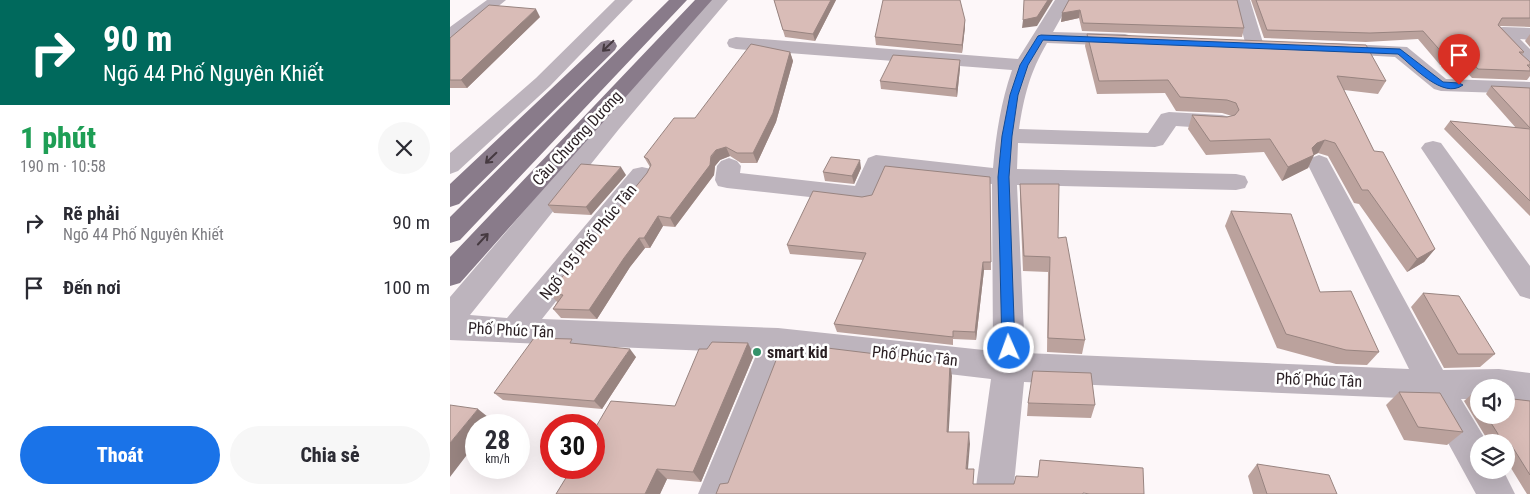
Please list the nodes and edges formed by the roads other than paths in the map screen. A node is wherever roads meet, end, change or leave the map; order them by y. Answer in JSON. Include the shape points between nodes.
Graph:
{"nodes":[{"id":1,"x":498,"y":0,"type":"edge"},
{"id":2,"x":625,"y":0,"type":"edge"},
{"id":3,"x":656,"y":0,"type":"edge"},
{"id":4,"x":679,"y":0,"type":"edge"},
{"id":5,"x":704,"y":0,"type":"edge"},
{"id":6,"x":720,"y":0,"type":"edge"},
{"id":7,"x":1063,"y":0,"type":"edge"},
{"id":8,"x":1242,"y":0,"type":"edge"},
{"id":9,"x":1530,"y":34,"type":"edge"},
{"id":10,"x":450,"y":36,"type":"edge"},
{"id":11,"x":1041,"y":37,"type":"junction"},
{"id":12,"x":1138,"y":41,"type":"edge"},
{"id":13,"x":736,"y":43,"type":"dead end"},
{"id":14,"x":1236,"y":45,"type":"edge"},
{"id":15,"x":1255,"y":46,"type":"junction"},
{"id":16,"x":1275,"y":46,"type":"edge"},
{"id":17,"x":1313,"y":48,"type":"edge"},
{"id":18,"x":1530,"y":60,"type":"edge"},
{"id":19,"x":1024,"y":65,"type":"junction"},
{"id":20,"x":1530,"y":88,"type":"edge"},
{"id":21,"x":1222,"y":122,"type":"edge"},
{"id":22,"x":1007,"y":136,"type":"junction"},
{"id":23,"x":1433,"y":148,"type":"dead end"},
{"id":24,"x":1319,"y":164,"type":"dead end"},
{"id":25,"x":450,"y":166,"type":"edge"},
{"id":26,"x":729,"y":166,"type":"dead end"},
{"id":27,"x":642,"y":175,"type":"dead end"},
{"id":28,"x":1004,"y":177,"type":"junction"},
{"id":29,"x":1236,"y":182,"type":"dead end"},
{"id":30,"x":450,"y":198,"type":"edge"},
{"id":31,"x":450,"y":233,"type":"edge"},
{"id":32,"x":450,"y":275,"type":"edge"},
{"id":33,"x":1530,"y":288,"type":"edge"},
{"id":34,"x":450,"y":318,"type":"edge"},
{"id":35,"x":450,"y":327,"type":"edge"},
{"id":36,"x":514,"y":331,"type":"junction"},
{"id":37,"x":778,"y":341,"type":"junction"},
{"id":38,"x":1009,"y":367,"type":"junction"},
{"id":39,"x":1434,"y":385,"type":"junction"},
{"id":40,"x":1530,"y":388,"type":"edge"},
{"id":41,"x":1470,"y":447,"type":"edge"},
{"id":42,"x":1487,"y":479,"type":"edge"},
{"id":43,"x":717,"y":494,"type":"edge"},
{"id":44,"x":994,"y":494,"type":"edge"},
{"id":45,"x":1496,"y":494,"type":"edge"}],
"edges":[{"from":1,"to":10,"type":"street"},
{"from":2,"to":25,"type":"street"},
{"from":3,"to":30,"type":"main road","one_way":true},
{"from":4,"to":31,"type":"main road","name":"Cầu Chương Dương"},
{"from":32,"to":5,"type":"main road","name":"Cầu Chương Dương","one_way":true},
{"from":6,"to":34,"type":"street","via":[[611,124]]},
{"from":7,"to":11,"type":"street"},
{"from":8,"to":15,"type":"street"},
{"from":9,"to":18,"type":"street","via":[[1503,32]]},
{"from":11,"to":12,"type":"street"},
{"from":11,"to":19,"type":"street"},
{"from":13,"to":19,"type":"street"},
{"from":14,"to":15,"type":"street"},
{"from":15,"to":16,"type":"street"},
{"from":17,"to":20,"type":"street","via":[[1400,51],[1441,85]]},
{"from":19,"to":22,"type":"street","via":[[1014,95]]},
{"from":21,"to":22,"type":"street","via":[[1169,119],[1155,140]]},
{"from":22,"to":28,"type":"street"},
{"from":23,"to":33,"type":"street"},
{"from":24,"to":39,"type":"street"},
{"from":26,"to":28,"type":"street","via":[[728,180],[864,195],[876,163]]},
{"from":27,"to":36,"type":"street","name":"Ngõ 195 Phố Phúc Tân"},
{"from":28,"to":29,"type":"street"},
{"from":28,"to":38,"type":"street"},
{"from":35,"to":36,"type":"street","name":"Phố Phúc Tân"},
{"from":36,"to":37,"type":"street","name":"Phố Phúc Tân"},
{"from":37,"to":38,"type":"street","name":"Phố Phúc Tân"},
{"from":37,"to":43,"type":"street"},
{"from":38,"to":39,"type":"street","name":"Phố Phúc Tân"},
{"from":38,"to":44,"type":"street"},
{"from":39,"to":40,"type":"street","name":"Phố Phúc Tân","via":[[1499,384]]},
{"from":39,"to":41,"type":"street"},
{"from":42,"to":45,"type":"street"}]}
